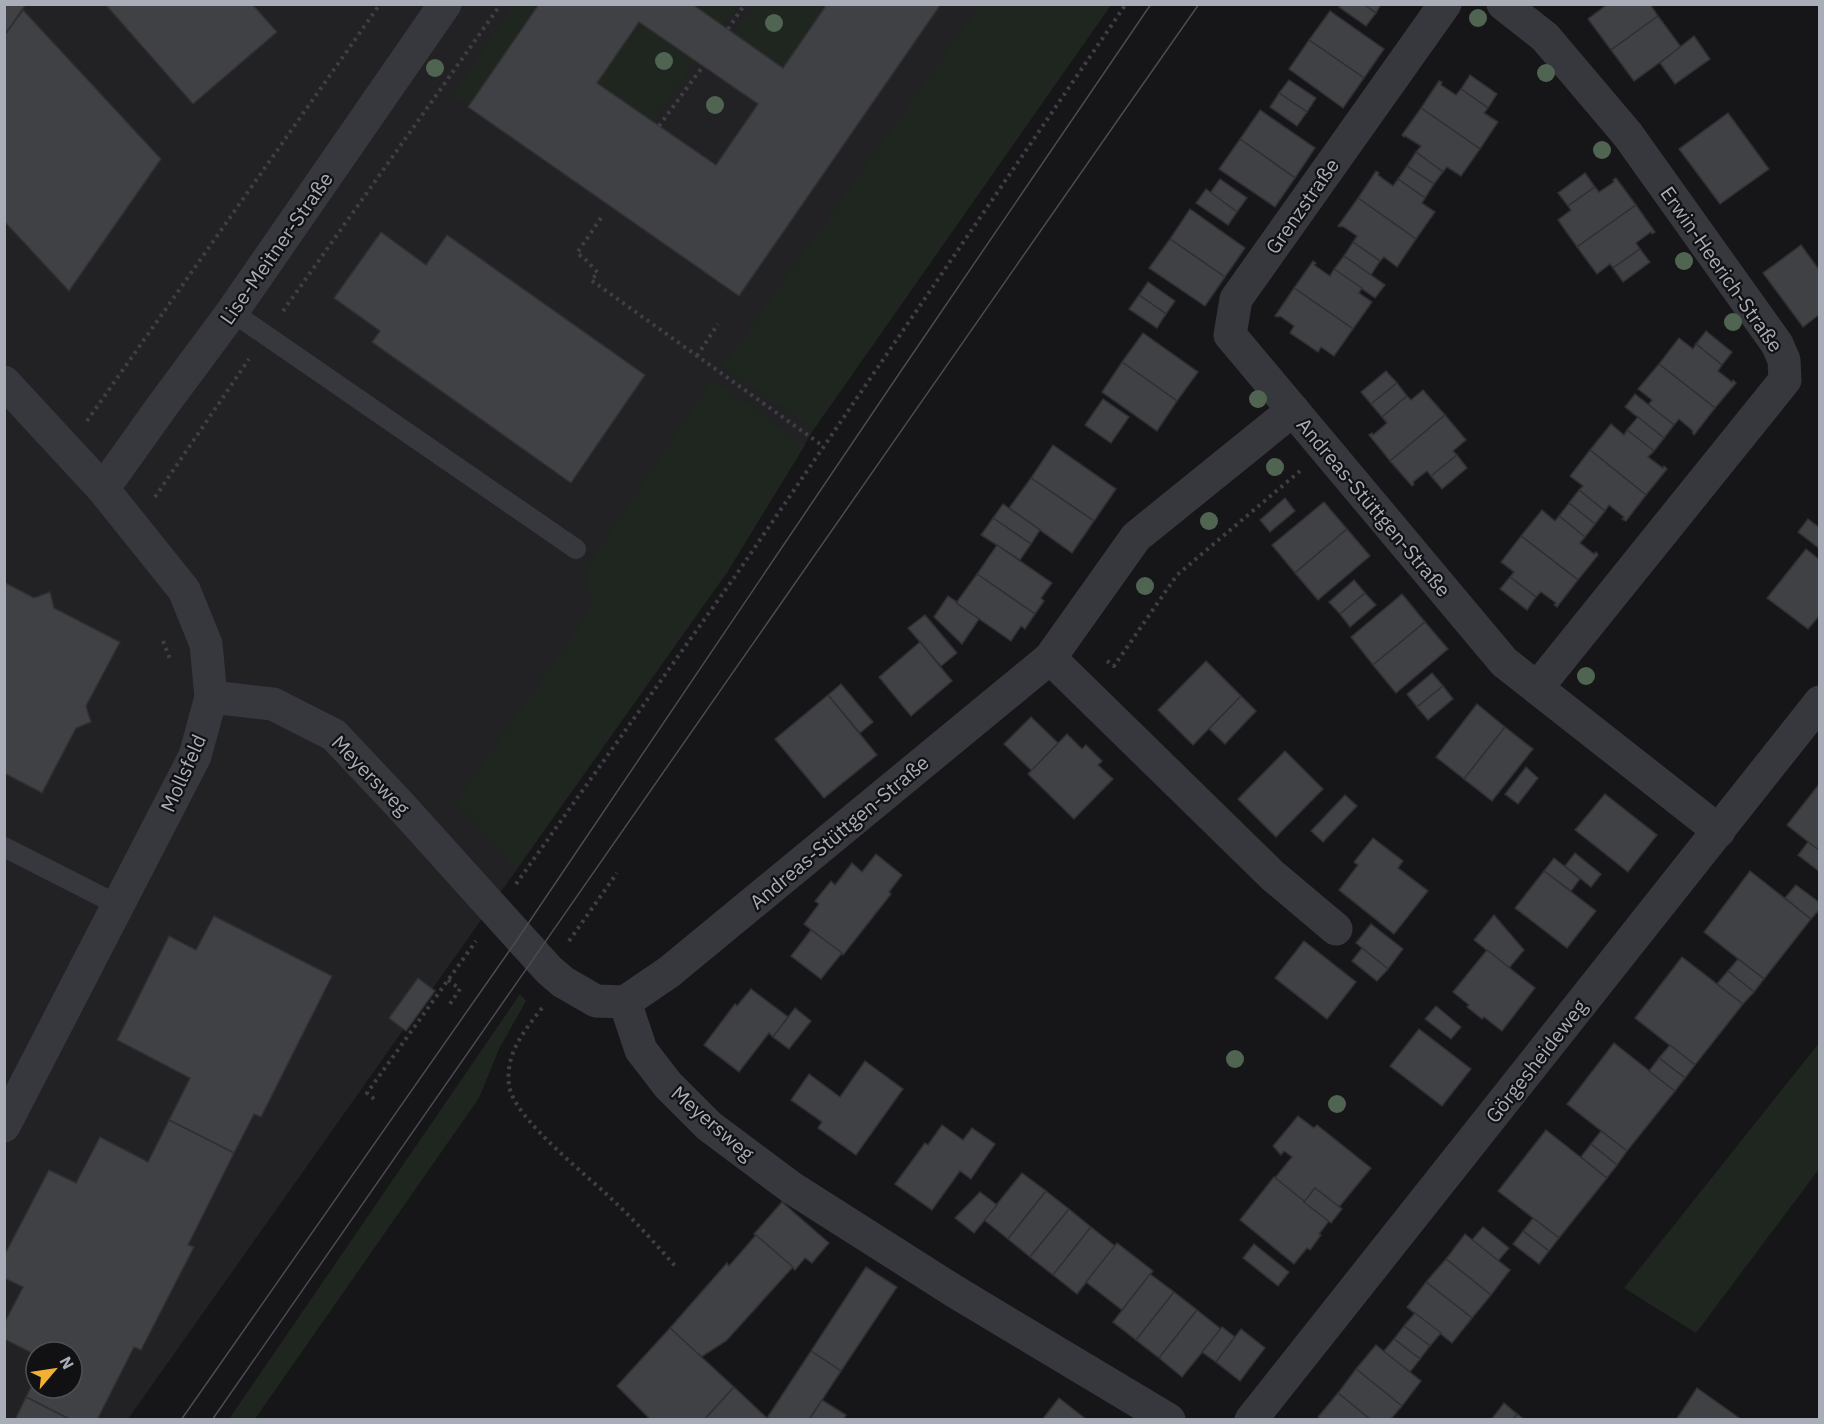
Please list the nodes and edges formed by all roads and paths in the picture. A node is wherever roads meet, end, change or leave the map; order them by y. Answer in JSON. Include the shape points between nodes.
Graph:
{"nodes":[{"id":1,"x":380,"y":4,"type":"edge"},
{"id":2,"x":444,"y":4,"type":"edge"},
{"id":3,"x":501,"y":4,"type":"edge"},
{"id":4,"x":745,"y":4,"type":"edge"},
{"id":5,"x":1126,"y":4,"type":"edge"},
{"id":6,"x":1445,"y":4,"type":"edge"},
{"id":7,"x":1503,"y":4,"type":"edge"},
{"id":8,"x":728,"y":29,"type":"dead end"},
{"id":9,"x":703,"y":66,"type":"dead end"},
{"id":10,"x":659,"y":126,"type":"dead end"},
{"id":11,"x":382,"y":172,"type":"dead end"},
{"id":12,"x":601,"y":218,"type":"dead end"},
{"id":13,"x":232,"y":312,"type":"junction"},
{"id":14,"x":718,"y":324,"type":"dead end"},
{"id":15,"x":697,"y":356,"type":"junction"},
{"id":16,"x":4,"y":382,"type":"edge"},
{"id":17,"x":1293,"y":410,"type":"junction"},
{"id":18,"x":824,"y":446,"type":"junction"},
{"id":19,"x":67,"y":450,"type":"junction"},
{"id":20,"x":1326,"y":450,"type":"junction"},
{"id":21,"x":103,"y":489,"type":"junction"},
{"id":22,"x":576,"y":549,"type":"dead end"},
{"id":23,"x":1069,"y":631,"type":"junction"},
{"id":24,"x":162,"y":638,"type":"dead end"},
{"id":25,"x":1050,"y":658,"type":"junction"},
{"id":26,"x":171,"y":665,"type":"dead end"},
{"id":27,"x":1537,"y":688,"type":"junction"},
{"id":28,"x":212,"y":697,"type":"junction"},
{"id":29,"x":1820,"y":702,"type":"edge"},
{"id":30,"x":1719,"y":831,"type":"junction"},
{"id":31,"x":4,"y":847,"type":"edge"},
{"id":32,"x":616,"y":873,"type":"dead end"},
{"id":33,"x":118,"y":905,"type":"junction"},
{"id":34,"x":497,"y":911,"type":"junction"},
{"id":35,"x":1336,"y":929,"type":"dead end"},
{"id":36,"x":556,"y":976,"type":"junction"},
{"id":37,"x":448,"y":980,"type":"junction"},
{"id":38,"x":625,"y":1002,"type":"junction"},
{"id":39,"x":450,"y":1004,"type":"dead end"},
{"id":40,"x":374,"y":1099,"type":"dead end"},
{"id":41,"x":4,"y":1126,"type":"edge"},
{"id":42,"x":677,"y":1268,"type":"dead end"},
{"id":43,"x":1169,"y":1419,"type":"edge"},
{"id":44,"x":1251,"y":1419,"type":"edge"}],
"edges":[{"from":1,"to":19,"type":"path"},
{"from":2,"to":13,"type":"street","name":"Lise-Meitner-Straße"},
{"from":3,"to":11,"type":"path"},
{"from":4,"to":8,"type":"path"},
{"from":5,"to":18,"type":"path"},
{"from":6,"to":17,"type":"street","name":"Grenzstraße","via":[[1236,299],[1230,335]]},
{"from":7,"to":27,"type":"street","name":"Erwin-Heerich-Straße","via":[[1545,36],[1628,135],[1777,344],[1784,360],[1785,380]]},
{"from":9,"to":10,"type":"path"},
{"from":12,"to":15,"type":"path","via":[[577,253],[598,273],[591,280]]},
{"from":13,"to":21,"type":"street","name":"Lise-Meitner-Straße"},
{"from":13,"to":22,"type":"lane"},
{"from":14,"to":15,"type":"path"},
{"from":15,"to":18,"type":"path"},
{"from":16,"to":19,"type":"street","name":"Mollsfeld"},
{"from":17,"to":20,"type":"street","name":"Andreas-Stüttgen-Straße"},
{"from":17,"to":23,"type":"street","name":"Andreas-Stüttgen-Straße","via":[[1136,537]]},
{"from":18,"to":34,"type":"path"},
{"from":19,"to":21,"type":"street","name":"Mollsfeld"},
{"from":20,"to":23,"type":"path","via":[[1177,575],[1114,666]]},
{"from":20,"to":27,"type":"street","name":"Andreas-Stüttgen-Straße","via":[[1504,662]]},
{"from":21,"to":28,"type":"street","name":"Mollsfeld","via":[[184,590],[206,644]]},
{"from":23,"to":25,"type":"street","name":"Andreas-Stüttgen-Straße"},
{"from":24,"to":26,"type":"path"},
{"from":25,"to":35,"type":"street","via":[[1273,876]]},
{"from":25,"to":38,"type":"street","name":"Andreas-Stüttgen-Straße","via":[[669,972]]},
{"from":27,"to":30,"type":"street","name":"Andreas-Stüttgen-Straße"},
{"from":28,"to":33,"type":"street","name":"Mollsfeld","via":[[195,756]]},
{"from":28,"to":34,"type":"street","name":"Meyersweg","via":[[273,704],[307,732],[334,735],[376,793]]},
{"from":29,"to":30,"type":"street","name":"Görgesheideweg"},
{"from":30,"to":44,"type":"street","name":"Görgesheideweg"},
{"from":31,"to":33,"type":"lane"},
{"from":32,"to":36,"type":"path"},
{"from":33,"to":41,"type":"street","name":"Mollsfeld"},
{"from":34,"to":36,"type":"street","name":"Meyersweg"},
{"from":34,"to":37,"type":"path"},
{"from":36,"to":38,"type":"street","name":"Meyersweg","via":[[596,1001]]},
{"from":36,"to":42,"type":"path","via":[[508,1066],[515,1103],[531,1124],[619,1205]]},
{"from":37,"to":39,"type":"path","via":[[460,989]]},
{"from":37,"to":40,"type":"path","via":[[368,1094]]},
{"from":38,"to":43,"type":"street","name":"Meyersweg","via":[[641,1050],[668,1085],[709,1126],[792,1188]]}]}
